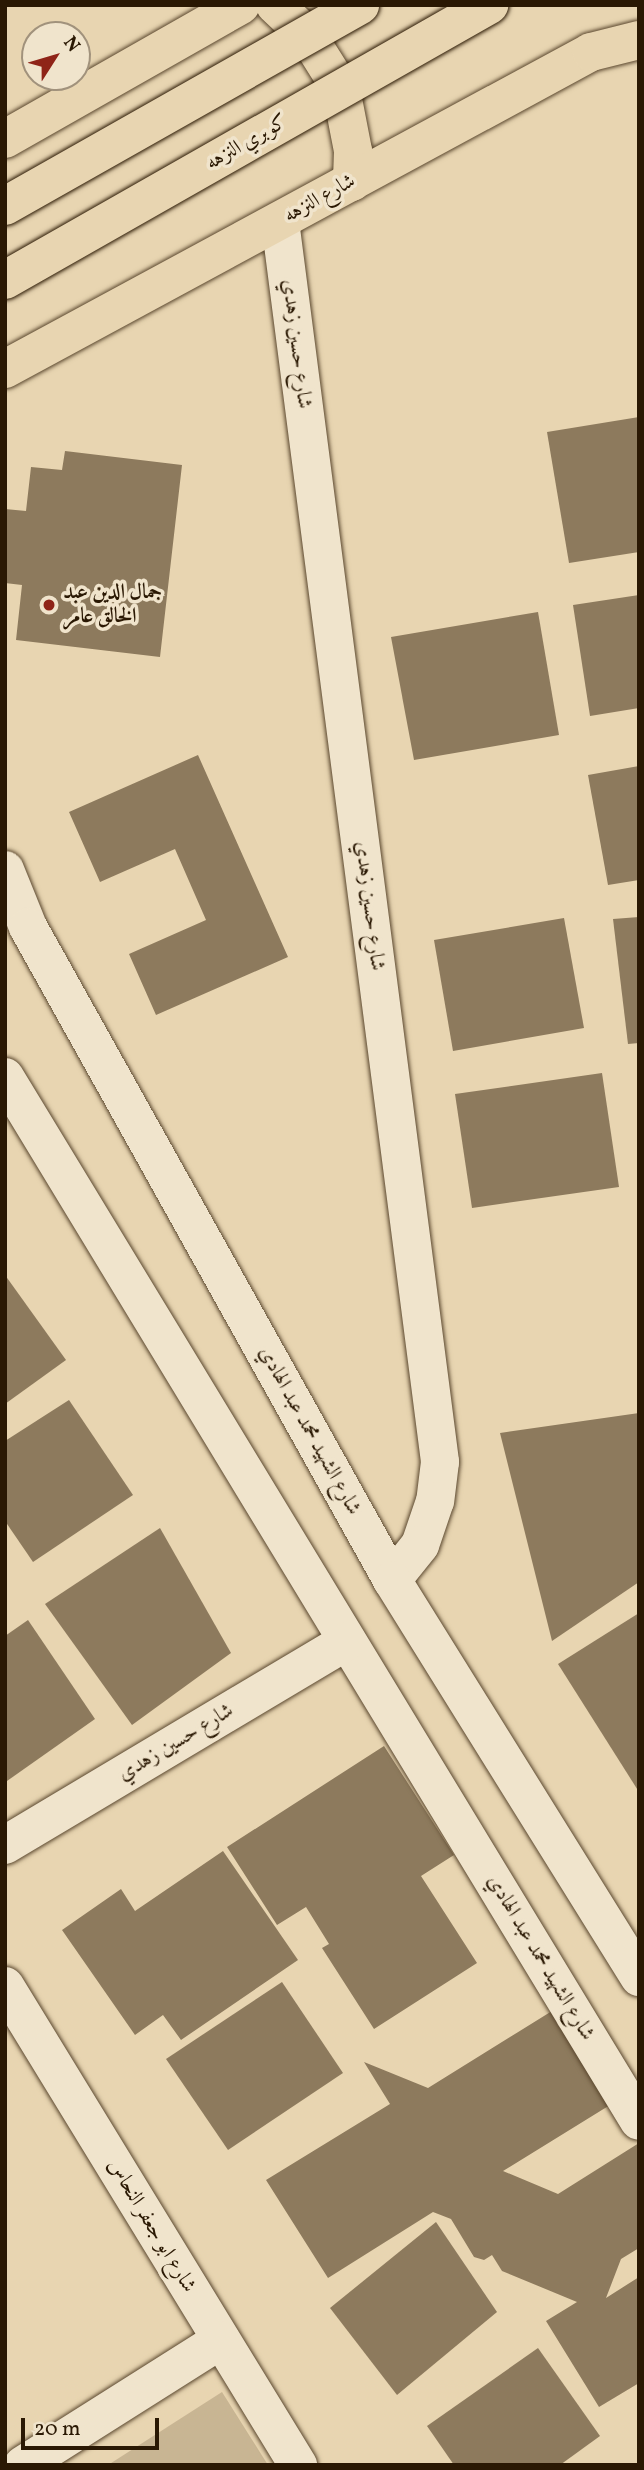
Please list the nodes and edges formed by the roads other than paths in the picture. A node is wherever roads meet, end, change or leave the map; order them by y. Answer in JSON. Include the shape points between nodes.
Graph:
{"nodes":[{"id":1,"x":241,"y":5,"type":"edge"},
{"id":2,"x":275,"y":5,"type":"edge"},
{"id":3,"x":360,"y":5,"type":"edge"},
{"id":4,"x":489,"y":5,"type":"edge"},
{"id":5,"x":639,"y":40,"type":"edge"},
{"id":6,"x":5,"y":139,"type":"edge"},
{"id":7,"x":352,"y":182,"type":"junction"},
{"id":8,"x":5,"y":206,"type":"edge"},
{"id":9,"x":280,"y":221,"type":"junction"},
{"id":10,"x":5,"y":280,"type":"edge"},
{"id":11,"x":5,"y":369,"type":"edge"},
{"id":12,"x":5,"y":870,"type":"edge"},
{"id":13,"x":5,"y":1076,"type":"edge"},
{"id":14,"x":392,"y":1580,"type":"junction"},
{"id":15,"x":347,"y":1641,"type":"junction"},
{"id":16,"x":5,"y":1845,"type":"edge"},
{"id":17,"x":639,"y":1977,"type":"edge"},
{"id":18,"x":5,"y":1986,"type":"edge"},
{"id":19,"x":639,"y":2121,"type":"edge"},
{"id":20,"x":220,"y":2340,"type":"junction"},
{"id":21,"x":23,"y":2465,"type":"edge"},
{"id":22,"x":298,"y":2465,"type":"edge"}],
"edges":[{"from":1,"to":6,"type":"main road"},
{"from":2,"to":7,"type":"main road","via":[[307,35],[341,89],[353,150]]},
{"from":3,"to":8,"type":"main road","bridge":true},
{"from":4,"to":10,"type":"main road","name":"كوبري النزهه","bridge":true},
{"from":5,"to":7,"type":"main road","name":"شارع النزهه","via":[[591,51]]},
{"from":7,"to":9,"type":"main road","name":"شارع النزهه"},
{"from":9,"to":11,"type":"main road","name":"شارع النزهه"},
{"from":9,"to":14,"type":"street","name":"شارع حسين زهدي","via":[[440,1462],[435,1501],[420,1545]]},
{"from":12,"to":14,"type":"street","name":"شارع الشهيد محمد عبد الهادي","via":[[28,927]]},
{"from":13,"to":15,"type":"street","name":"شارع الشهيد محمد عبد الهادي"},
{"from":14,"to":17,"type":"street","name":"شارع الشهيد محمد عبد الهادي"},
{"from":15,"to":16,"type":"street","name":"شارع حسين زهدي"},
{"from":15,"to":19,"type":"street","name":"شارع الشهيد محمد عبد الهادي"},
{"from":18,"to":20,"type":"street","name":"شارع ابو جعفر النحاس"},
{"from":20,"to":21,"type":"street"},
{"from":20,"to":22,"type":"street","name":"شارع ابو جعفر النحاس"}]}
